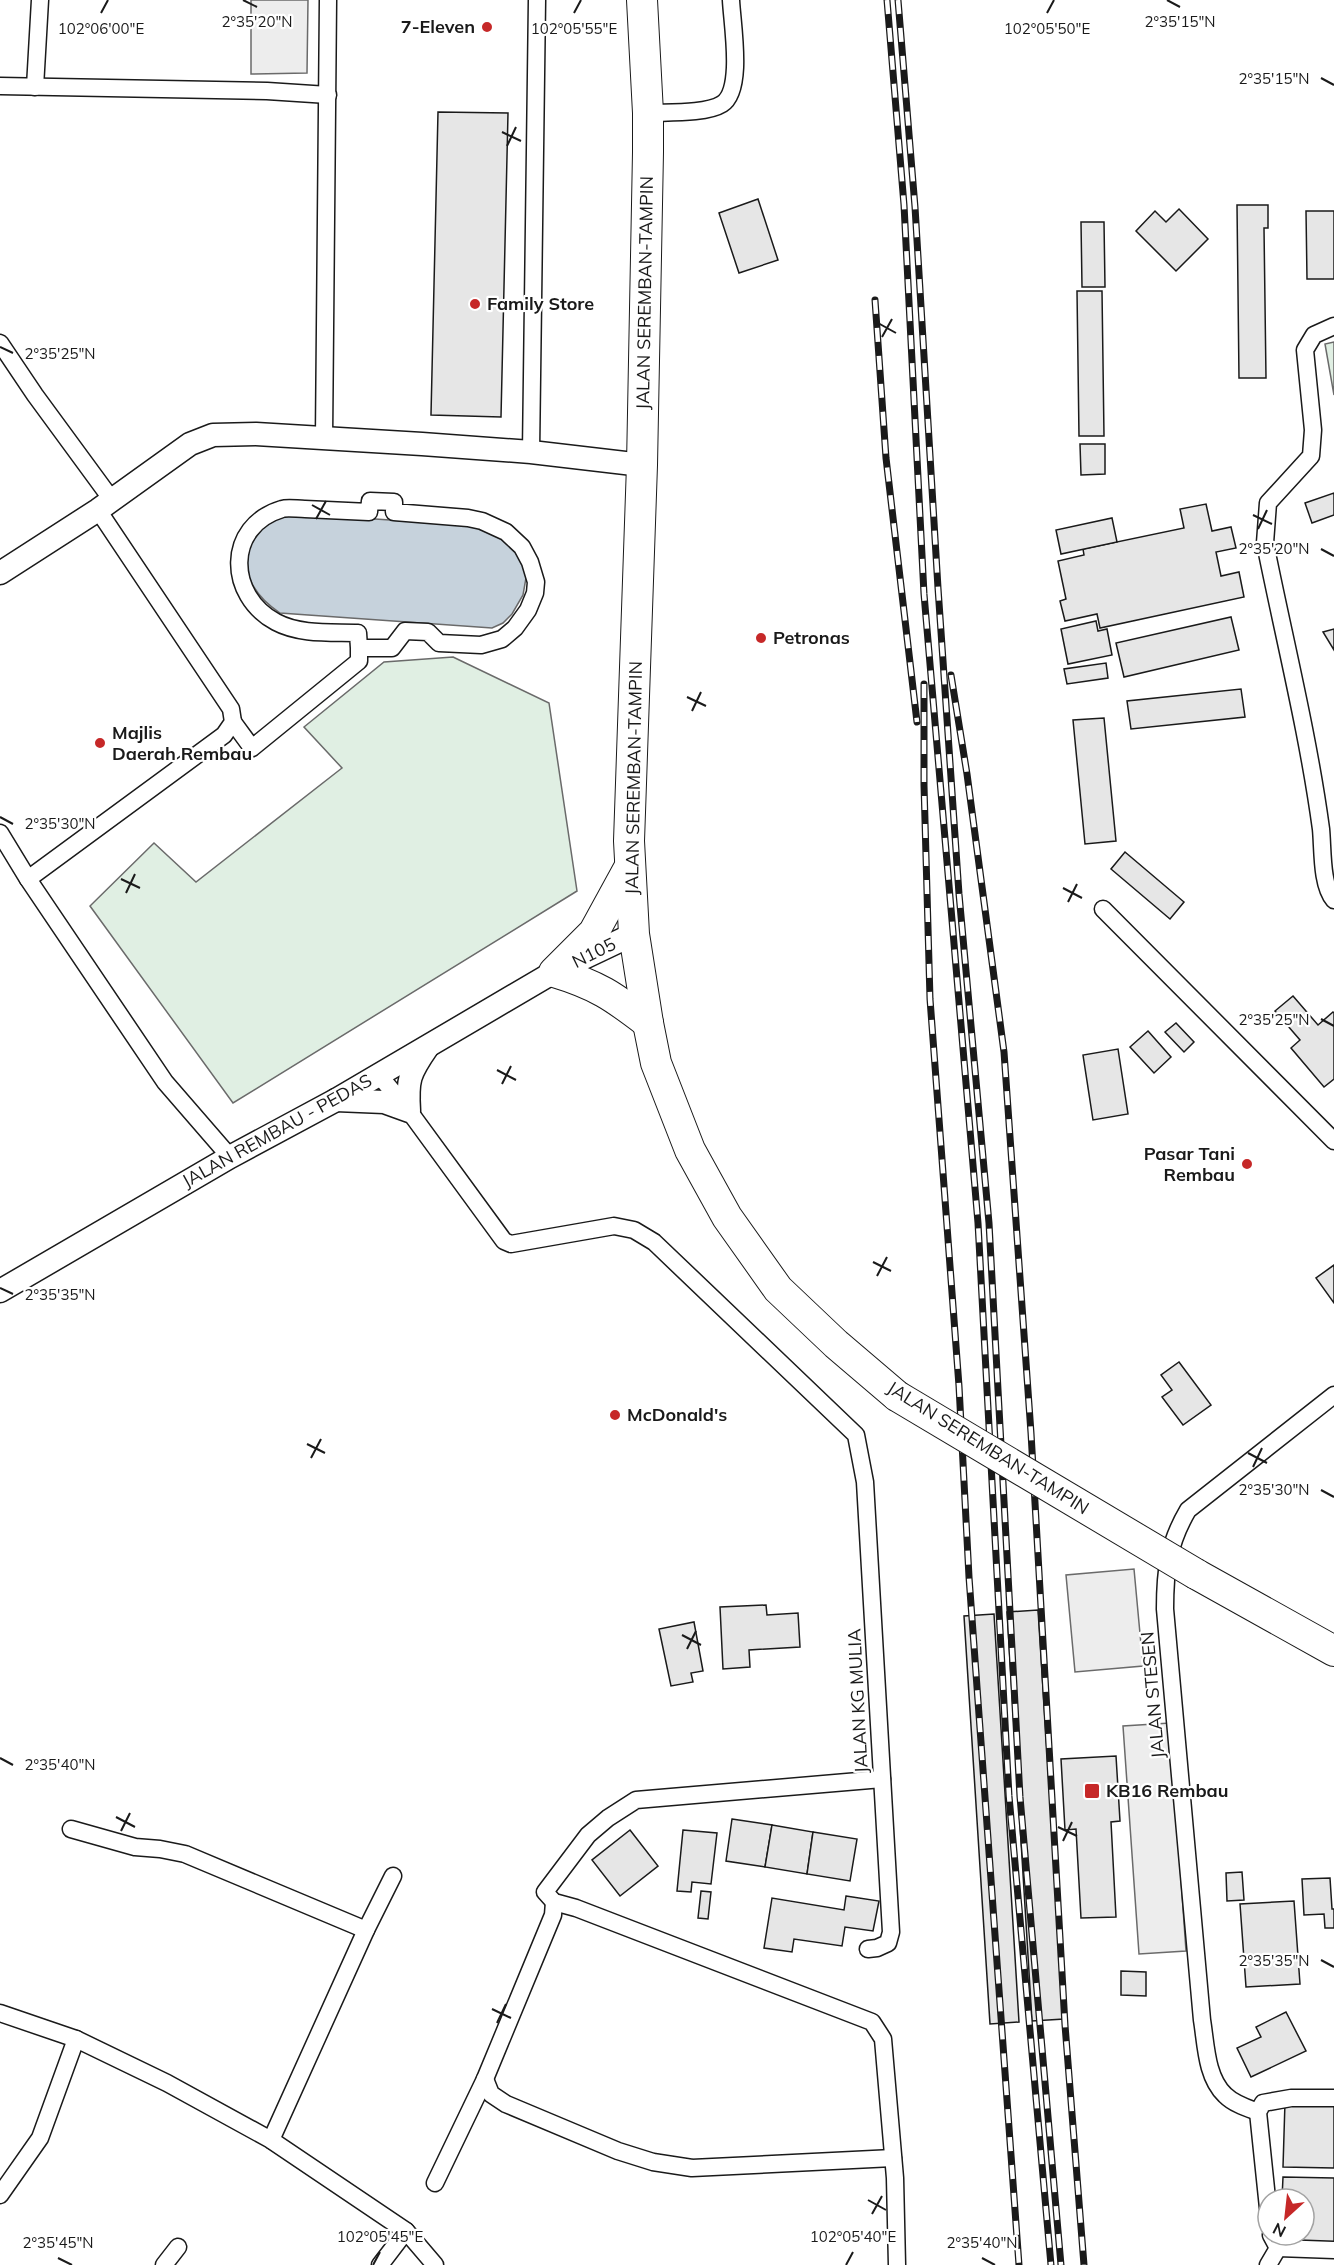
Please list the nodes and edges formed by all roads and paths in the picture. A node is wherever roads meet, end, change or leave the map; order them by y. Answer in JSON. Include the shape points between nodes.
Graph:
{"nodes":[{"id":1,"x":40,"y":0,"type":"edge"},
{"id":2,"x":328,"y":0,"type":"edge"},
{"id":3,"x":537,"y":0,"type":"edge"},
{"id":4,"x":642,"y":0,"type":"edge"},
{"id":5,"x":731,"y":0,"type":"edge"},
{"id":6,"x":0,"y":86,"type":"edge"},
{"id":7,"x":36,"y":87,"type":"junction"},
{"id":8,"x":328,"y":95,"type":"junction"},
{"id":9,"x":648,"y":113,"type":"junction"},
{"id":10,"x":1334,"y":326,"type":"edge"},
{"id":11,"x":0,"y":343,"type":"edge"},
{"id":12,"x":324,"y":438,"type":"junction"},
{"id":13,"x":531,"y":452,"type":"junction"},
{"id":14,"x":642,"y":465,"type":"junction"},
{"id":15,"x":105,"y":505,"type":"junction"},
{"id":16,"x":0,"y":573,"type":"edge"},
{"id":17,"x":359,"y":648,"type":"junction"},
{"id":18,"x":233,"y":722,"type":"junction"},
{"id":19,"x":0,"y":833,"type":"edge"},
{"id":20,"x":630,"y":867,"type":"junction"},
{"id":21,"x":28,"y":879,"type":"junction"},
{"id":22,"x":1334,"y":900,"type":"edge"},
{"id":23,"x":1102,"y":909,"type":"dead end"},
{"id":24,"x":634,"y":934,"type":"junction"},
{"id":25,"x":554,"y":972,"type":"junction"},
{"id":26,"x":648,"y":1023,"type":"junction"},
{"id":27,"x":431,"y":1042,"type":"junction"},
{"id":28,"x":378,"y":1074,"type":"junction"},
{"id":29,"x":336,"y":1100,"type":"junction"},
{"id":30,"x":409,"y":1111,"type":"junction"},
{"id":31,"x":1333,"y":1136,"type":"edge"},
{"id":32,"x":230,"y":1157,"type":"junction"},
{"id":33,"x":1,"y":1288,"type":"edge"},
{"id":34,"x":1334,"y":1395,"type":"edge"},
{"id":35,"x":1334,"y":1651,"type":"edge"},
{"id":36,"x":882,"y":1779,"type":"junction"},
{"id":37,"x":71,"y":1829,"type":"dead end"},
{"id":38,"x":393,"y":1876,"type":"dead end"},
{"id":39,"x":554,"y":1902,"type":"junction"},
{"id":40,"x":366,"y":1930,"type":"junction"},
{"id":41,"x":868,"y":1949,"type":"dead end"},
{"id":42,"x":0,"y":2013,"type":"edge"},
{"id":43,"x":76,"y":2039,"type":"junction"},
{"id":44,"x":485,"y":2079,"type":"junction"},
{"id":45,"x":1334,"y":2098,"type":"edge"},
{"id":46,"x":1258,"y":2112,"type":"junction"},
{"id":47,"x":271,"y":2140,"type":"junction"},
{"id":48,"x":893,"y":2158,"type":"junction"},
{"id":49,"x":435,"y":2183,"type":"dead end"},
{"id":50,"x":1266,"y":2187,"type":"edge"},
{"id":51,"x":0,"y":2195,"type":"edge"},
{"id":52,"x":406,"y":2231,"type":"junction"},
{"id":53,"x":178,"y":2247,"type":"dead end"},
{"id":54,"x":1273,"y":2247,"type":"edge"},
{"id":55,"x":1312,"y":2247,"type":"edge"},
{"id":56,"x":1334,"y":2250,"type":"edge"},
{"id":57,"x":164,"y":2265,"type":"edge"},
{"id":58,"x":380,"y":2265,"type":"edge"},
{"id":59,"x":435,"y":2265,"type":"edge"},
{"id":60,"x":897,"y":2265,"type":"edge"},
{"id":61,"x":1268,"y":2265,"type":"edge"}],
"edges":[{"from":1,"to":7,"type":"street"},
{"from":2,"to":8,"type":"street"},
{"from":3,"to":13,"type":"street"},
{"from":4,"to":9,"type":"highway","name":"JALAN SEREMBAN-TAMPIN"},
{"from":5,"to":9,"type":"street","via":[[736,76],[723,103],[708,109]]},
{"from":6,"to":7,"type":"street"},
{"from":7,"to":8,"type":"street"},
{"from":8,"to":12,"type":"street"},
{"from":9,"to":14,"type":"highway","name":"JALAN SEREMBAN-TAMPIN"},
{"from":10,"to":22,"type":"street","via":[[1314,335],[1305,350],[1313,430],[1311,456],[1268,503],[1265,543],[1313,778],[1325,876]]},
{"from":11,"to":15,"type":"street"},
{"from":12,"to":13,"type":"main road"},
{"from":12,"to":15,"type":"main road","via":[[213,435],[190,444]]},
{"from":13,"to":14,"type":"main road"},
{"from":14,"to":20,"type":"highway","name":"JALAN SEREMBAN-TAMPIN"},
{"from":15,"to":16,"type":"main road"},
{"from":15,"to":18,"type":"street","via":[[231,709]]},
{"from":17,"to":17,"type":"street","via":[[392,648],[405,631],[428,632],[440,643],[481,645],[502,639],[528,610],[535,593],[536,582],[522,547],[506,532],[482,521],[394,512],[394,502],[370,501],[369,512],[283,508],[259,520],[238,559],[239,576],[249,597],[277,623],[303,631],[358,633]]},
{"from":17,"to":18,"type":"street","via":[[359,662],[252,748]]},
{"from":18,"to":21,"type":"street","via":[[224,735]]},
{"from":19,"to":21,"type":"street"},
{"from":20,"to":24,"type":"highway","name":"JALAN SEREMBAN-TAMPIN"},
{"from":20,"to":25,"type":"highway","via":[[594,932]]},
{"from":21,"to":32,"type":"street","via":[[165,1082]]},
{"from":23,"to":31,"type":"street"},
{"from":24,"to":25,"type":"main road","name":"N105","number":"N105"},
{"from":24,"to":26,"type":"highway","name":"JALAN SEREMBAN-TAMPIN"},
{"from":25,"to":26,"type":"highway","via":[[594,985]]},
{"from":25,"to":27,"type":"main road","name":"JALAN REMBAU - PEDAS","number":"N105"},
{"from":26,"to":35,"type":"highway","name":"JALAN SEREMBAN-TAMPIN","bridge":true,"via":[[656,1063],[690,1150],[727,1217],[778,1289],[836,1344],[897,1396],[1196,1574]]},
{"from":27,"to":28,"type":"main road","name":"JALAN REMBAU - PEDAS","number":"N105"},
{"from":27,"to":30,"type":"main road","via":[[412,1069],[407,1085]]},
{"from":28,"to":29,"type":"main road","name":"JALAN REMBAU - PEDAS","number":"N105"},
{"from":28,"to":30,"type":"street"},
{"from":29,"to":30,"type":"main road","via":[[384,1102]]},
{"from":29,"to":32,"type":"main road","name":"JALAN REMBAU - PEDAS","number":"N105"},
{"from":30,"to":36,"type":"street","name":"JALAN KG MULIA","via":[[504,1241],[511,1244],[614,1226],[634,1230],[686,1271],[856,1435],[865,1482]]},
{"from":32,"to":33,"type":"main road","name":"JALAN REMBAU - PEDAS","number":"N105"},
{"from":34,"to":46,"type":"street","name":"JALAN STESEN","via":[[1188,1510],[1175,1531],[1165,1576],[1202,2020],[1216,2083],[1225,2095]]},
{"from":36,"to":39,"type":"street","via":[[636,1800],[588,1835],[545,1892]]},
{"from":36,"to":41,"type":"street","name":"JALAN KG MULIA","via":[[891,1932],[888,1943]]},
{"from":37,"to":40,"type":"street","via":[[135,1847],[185,1854]]},
{"from":38,"to":40,"type":"street"},
{"from":39,"to":44,"type":"street","via":[[553,1915]]},
{"from":39,"to":48,"type":"street","via":[[872,2022],[883,2039]]},
{"from":40,"to":47,"type":"street"},
{"from":42,"to":43,"type":"street"},
{"from":43,"to":47,"type":"street"},
{"from":43,"to":51,"type":"street","via":[[40,2138]]},
{"from":44,"to":48,"type":"street","via":[[491,2094],[506,2104],[653,2162],[692,2168]]},
{"from":44,"to":49,"type":"street"},
{"from":45,"to":46,"type":"street","via":[[1291,2098],[1263,2103]]},
{"from":46,"to":50,"type":"street"},
{"from":47,"to":52,"type":"street"},
{"from":48,"to":60,"type":"street"},
{"from":52,"to":58,"type":"street"},
{"from":52,"to":59,"type":"street"},
{"from":53,"to":57,"type":"street"},
{"from":54,"to":61,"type":"street"},
{"from":55,"to":56,"type":"street"}]}
